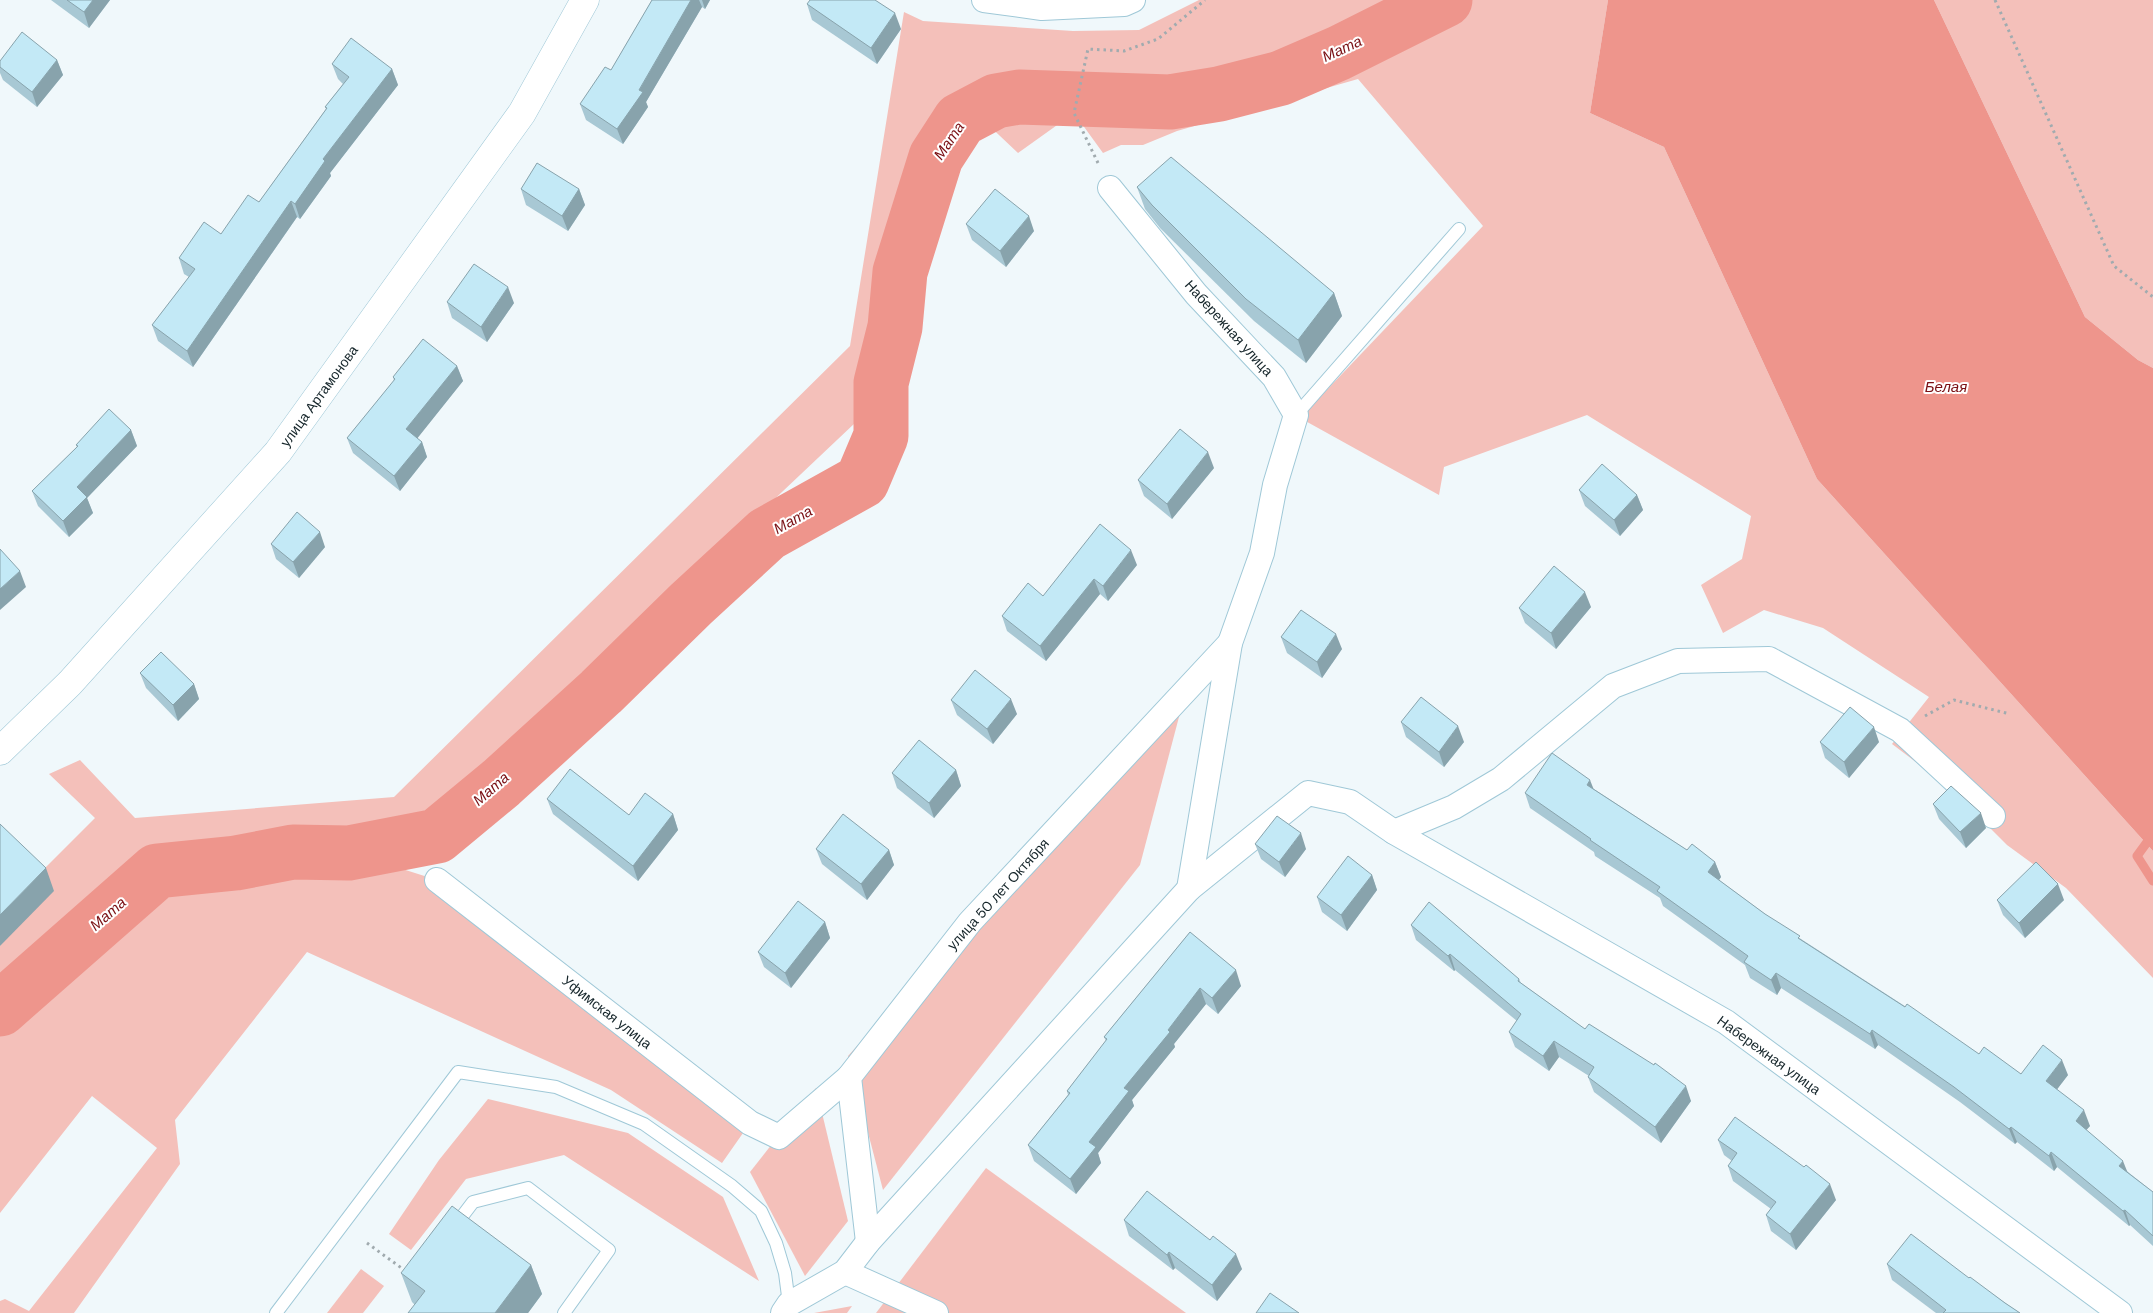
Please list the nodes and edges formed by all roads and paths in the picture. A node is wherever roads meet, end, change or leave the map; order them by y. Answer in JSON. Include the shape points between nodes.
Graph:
{"nodes":[{"id":1,"x":585,"y":0,"type":"edge"},
{"id":2,"x":984,"y":0,"type":"edge"},
{"id":3,"x":1133,"y":0,"type":"edge"},
{"id":4,"x":1205,"y":0,"type":"edge"},
{"id":5,"x":1995,"y":0,"type":"edge"},
{"id":6,"x":1110,"y":188,"type":"joint"},
{"id":7,"x":1459,"y":229,"type":"dead end"},
{"id":8,"x":2153,"y":297,"type":"edge"},
{"id":9,"x":1296,"y":414,"type":"junction"},
{"id":10,"x":1230,"y":643,"type":"junction"},
{"id":11,"x":2010,"y":714,"type":"dead end"},
{"id":12,"x":1900,"y":730,"type":"junction"},
{"id":13,"x":0,"y":751,"type":"edge"},
{"id":14,"x":1993,"y":816,"type":"dead end"},
{"id":15,"x":1394,"y":832,"type":"junction"},
{"id":16,"x":437,"y":880,"type":"dead end"},
{"id":17,"x":1189,"y":889,"type":"junction"},
{"id":18,"x":849,"y":1077,"type":"junction"},
{"id":19,"x":779,"y":1137,"type":"joint"},
{"id":20,"x":446,"y":1237,"type":"edge"},
{"id":21,"x":868,"y":1242,"type":"junction"},
{"id":22,"x":367,"y":1243,"type":"dead end"},
{"id":23,"x":845,"y":1272,"type":"junction"},
{"id":24,"x":410,"y":1274,"type":"edge"},
{"id":25,"x":786,"y":1309,"type":"edge"},
{"id":26,"x":276,"y":1313,"type":"edge"},
{"id":27,"x":564,"y":1313,"type":"edge"},
{"id":28,"x":936,"y":1313,"type":"edge"},
{"id":29,"x":2120,"y":1313,"type":"edge"}],
"edges":[{"from":1,"to":13,"type":"street","name":"улица Артамонова","via":[[522,113],[278,452],[70,683]]},
{"from":2,"to":3,"type":"street","via":[[1042,8],[1124,4]]},
{"from":4,"to":6,"type":"path","via":[[1158,39],[1124,51],[1088,49],[1074,113]]},
{"from":5,"to":8,"type":"path","via":[[2114,266]]},
{"from":6,"to":9,"type":"street","name":"Набережная улица","via":[[1196,294],[1274,377]]},
{"from":7,"to":9,"type":"lane"},
{"from":9,"to":10,"type":"street","name":"улица 50 лет Октября","via":[[1275,485],[1262,553]]},
{"from":10,"to":17,"type":"street","name":"улица 50 лет Октября"},
{"from":10,"to":18,"type":"street","name":"улица 50 лет Октября","via":[[970,922]]},
{"from":11,"to":12,"type":"path","via":[[1954,700]]},
{"from":12,"to":14,"type":"street"},
{"from":12,"to":15,"type":"street","via":[[1769,659],[1678,661],[1613,686],[1501,780],[1454,807]]},
{"from":15,"to":17,"type":"street","name":"Набережная улица","via":[[1350,802],[1308,793]]},
{"from":15,"to":29,"type":"street","name":"Набережная улица","via":[[1726,1022]]},
{"from":16,"to":19,"type":"street","name":"Уфимская улица","via":[[750,1123]]},
{"from":17,"to":21,"type":"street"},
{"from":18,"to":19,"type":"street","name":"улица 50 лет Октября"},
{"from":18,"to":21,"type":"street"},
{"from":20,"to":27,"type":"lane","via":[[473,1202],[528,1188],[609,1250]]},
{"from":21,"to":23,"type":"street"},
{"from":22,"to":24,"type":"path"},
{"from":23,"to":25,"type":"street"},
{"from":23,"to":28,"type":"street"},
{"from":25,"to":26,"type":"lane","via":[[786,1273],[776,1243],[761,1211],[732,1186],[644,1124],[556,1087],[458,1072]]}]}
